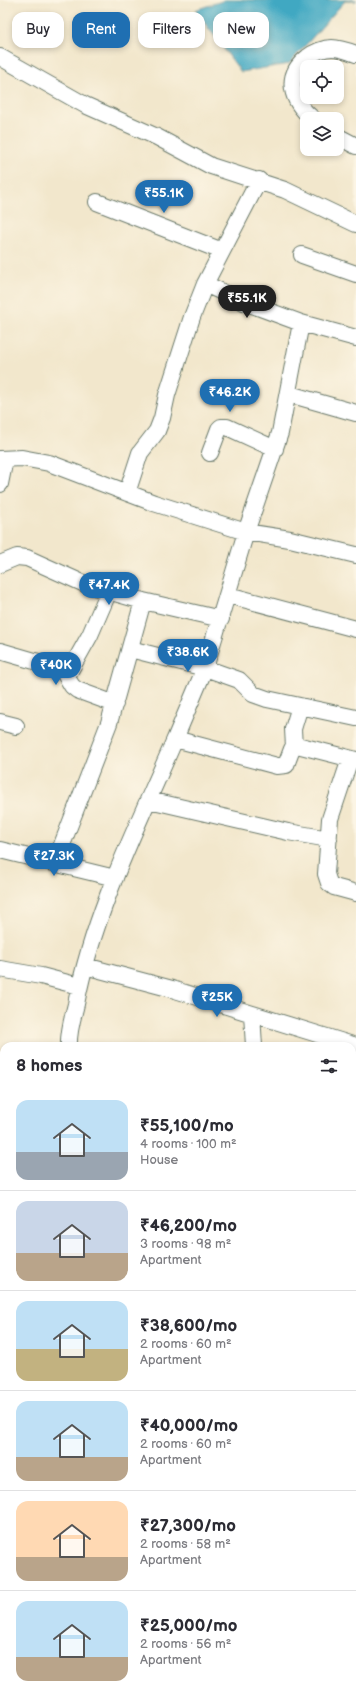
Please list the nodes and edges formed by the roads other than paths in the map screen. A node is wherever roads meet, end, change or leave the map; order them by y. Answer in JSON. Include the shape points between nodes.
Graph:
{"nodes":[{"id":1,"x":356,"y":54,"type":"edge"},
{"id":2,"x":0,"y":57,"type":"edge"},
{"id":3,"x":305,"y":112,"type":"edge"},
{"id":4,"x":344,"y":140,"type":"edge"},
{"id":5,"x":356,"y":146,"type":"edge"},
{"id":6,"x":259,"y":180,"type":"junction"},
{"id":7,"x":97,"y":202,"type":"dead end"},
{"id":8,"x":356,"y":224,"type":"edge"},
{"id":9,"x":222,"y":251,"type":"junction"},
{"id":10,"x":302,"y":255,"type":"dead end"},
{"id":11,"x":356,"y":274,"type":"edge"},
{"id":12,"x":205,"y":284,"type":"junction"},
{"id":13,"x":301,"y":323,"type":"junction"},
{"id":14,"x":356,"y":338,"type":"edge"},
{"id":15,"x":289,"y":394,"type":"junction"},
{"id":16,"x":356,"y":413,"type":"edge"},
{"id":17,"x":275,"y":448,"type":"junction"},
{"id":18,"x":210,"y":453,"type":"dead end"},
{"id":19,"x":2,"y":459,"type":"edge"},
{"id":20,"x":0,"y":484,"type":"edge"},
{"id":21,"x":127,"y":493,"type":"junction"},
{"id":22,"x":246,"y":532,"type":"junction"},
{"id":23,"x":356,"y":555,"type":"edge"},
{"id":24,"x":0,"y":564,"type":"edge"},
{"id":25,"x":108,"y":591,"type":"junction"},
{"id":26,"x":228,"y":595,"type":"junction"},
{"id":27,"x":143,"y":601,"type":"junction"},
{"id":28,"x":221,"y":620,"type":"junction"},
{"id":29,"x":356,"y":629,"type":"edge"},
{"id":30,"x":130,"y":649,"type":"junction"},
{"id":31,"x":0,"y":651,"type":"edge"},
{"id":32,"x":205,"y":668,"type":"junction"},
{"id":33,"x":67,"y":676,"type":"junction"},
{"id":34,"x":115,"y":704,"type":"junction"},
{"id":35,"x":300,"y":706,"type":"junction"},
{"id":36,"x":356,"y":718,"type":"edge"},
{"id":37,"x":0,"y":722,"type":"edge"},
{"id":38,"x":16,"y":726,"type":"dead end"},
{"id":39,"x":175,"y":739,"type":"junction"},
{"id":40,"x":294,"y":747,"type":"junction"},
{"id":41,"x":353,"y":759,"type":"edge"},
{"id":42,"x":149,"y":800,"type":"junction"},
{"id":43,"x":329,"y":839,"type":"junction"},
{"id":44,"x":0,"y":850,"type":"edge"},
{"id":45,"x":55,"y":863,"type":"junction"},
{"id":46,"x":115,"y":878,"type":"junction"},
{"id":47,"x":356,"y":893,"type":"edge"},
{"id":48,"x":85,"y":966,"type":"junction"},
{"id":49,"x":0,"y":969,"type":"edge"},
{"id":50,"x":79,"y":986,"type":"junction"},
{"id":51,"x":252,"y":1014,"type":"junction"},
{"id":52,"x":70,"y":1042,"type":"edge"},
{"id":53,"x":254,"y":1042,"type":"edge"},
{"id":54,"x":343,"y":1042,"type":"edge"}],
"edges":[{"from":1,"to":3,"type":"street","via":[[331,48],[312,54],[300,63],[292,86]]},
{"from":2,"to":6,"type":"street","via":[[90,107],[157,137],[212,166]]},
{"from":4,"to":5,"type":"street"},
{"from":6,"to":8,"type":"street"},
{"from":6,"to":9,"type":"street"},
{"from":7,"to":9,"type":"street"},
{"from":9,"to":12,"type":"street"},
{"from":10,"to":11,"type":"street"},
{"from":12,"to":13,"type":"street"},
{"from":12,"to":21,"type":"street","via":[[192,317],[162,418],[157,431],[140,453]]},
{"from":13,"to":14,"type":"street"},
{"from":13,"to":15,"type":"street"},
{"from":15,"to":16,"type":"street"},
{"from":15,"to":17,"type":"street"},
{"from":17,"to":18,"type":"street","via":[[227,427],[221,427]]},
{"from":17,"to":22,"type":"street"},
{"from":19,"to":20,"type":"street"},
{"from":19,"to":21,"type":"street","via":[[22,458],[49,463]]},
{"from":21,"to":22,"type":"street"},
{"from":22,"to":23,"type":"street","via":[[290,538]]},
{"from":22,"to":26,"type":"street"},
{"from":24,"to":25,"type":"street","via":[[17,557],[26,558]]},
{"from":25,"to":27,"type":"street"},
{"from":25,"to":33,"type":"street","via":[[90,635]]},
{"from":26,"to":28,"type":"street"},
{"from":26,"to":29,"type":"street"},
{"from":27,"to":28,"type":"street"},
{"from":27,"to":30,"type":"street"},
{"from":28,"to":32,"type":"street"},
{"from":30,"to":32,"type":"street"},
{"from":30,"to":34,"type":"street"},
{"from":31,"to":33,"type":"street","via":[[54,666],[62,669]]},
{"from":32,"to":35,"type":"street","via":[[239,680],[259,697]]},
{"from":32,"to":39,"type":"street"},
{"from":33,"to":34,"type":"street","via":[[77,690]]},
{"from":34,"to":45,"type":"street","via":[[89,779]]},
{"from":35,"to":36,"type":"street"},
{"from":35,"to":40,"type":"street","via":[[294,729]]},
{"from":37,"to":38,"type":"street"},
{"from":39,"to":40,"type":"street","via":[[277,766],[286,765]]},
{"from":39,"to":42,"type":"street"},
{"from":40,"to":41,"type":"street","via":[[300,746]]},
{"from":41,"to":43,"type":"street","via":[[332,808]]},
{"from":42,"to":43,"type":"street","via":[[281,831]]},
{"from":42,"to":46,"type":"street"},
{"from":43,"to":47,"type":"street","via":[[326,874],[329,883],[334,887]]},
{"from":44,"to":45,"type":"street"},
{"from":45,"to":46,"type":"street"},
{"from":46,"to":48,"type":"street"},
{"from":48,"to":50,"type":"street"},
{"from":48,"to":51,"type":"street"},
{"from":49,"to":50,"type":"street"},
{"from":50,"to":52,"type":"street"},
{"from":51,"to":53,"type":"street"},
{"from":51,"to":54,"type":"street"}]}
